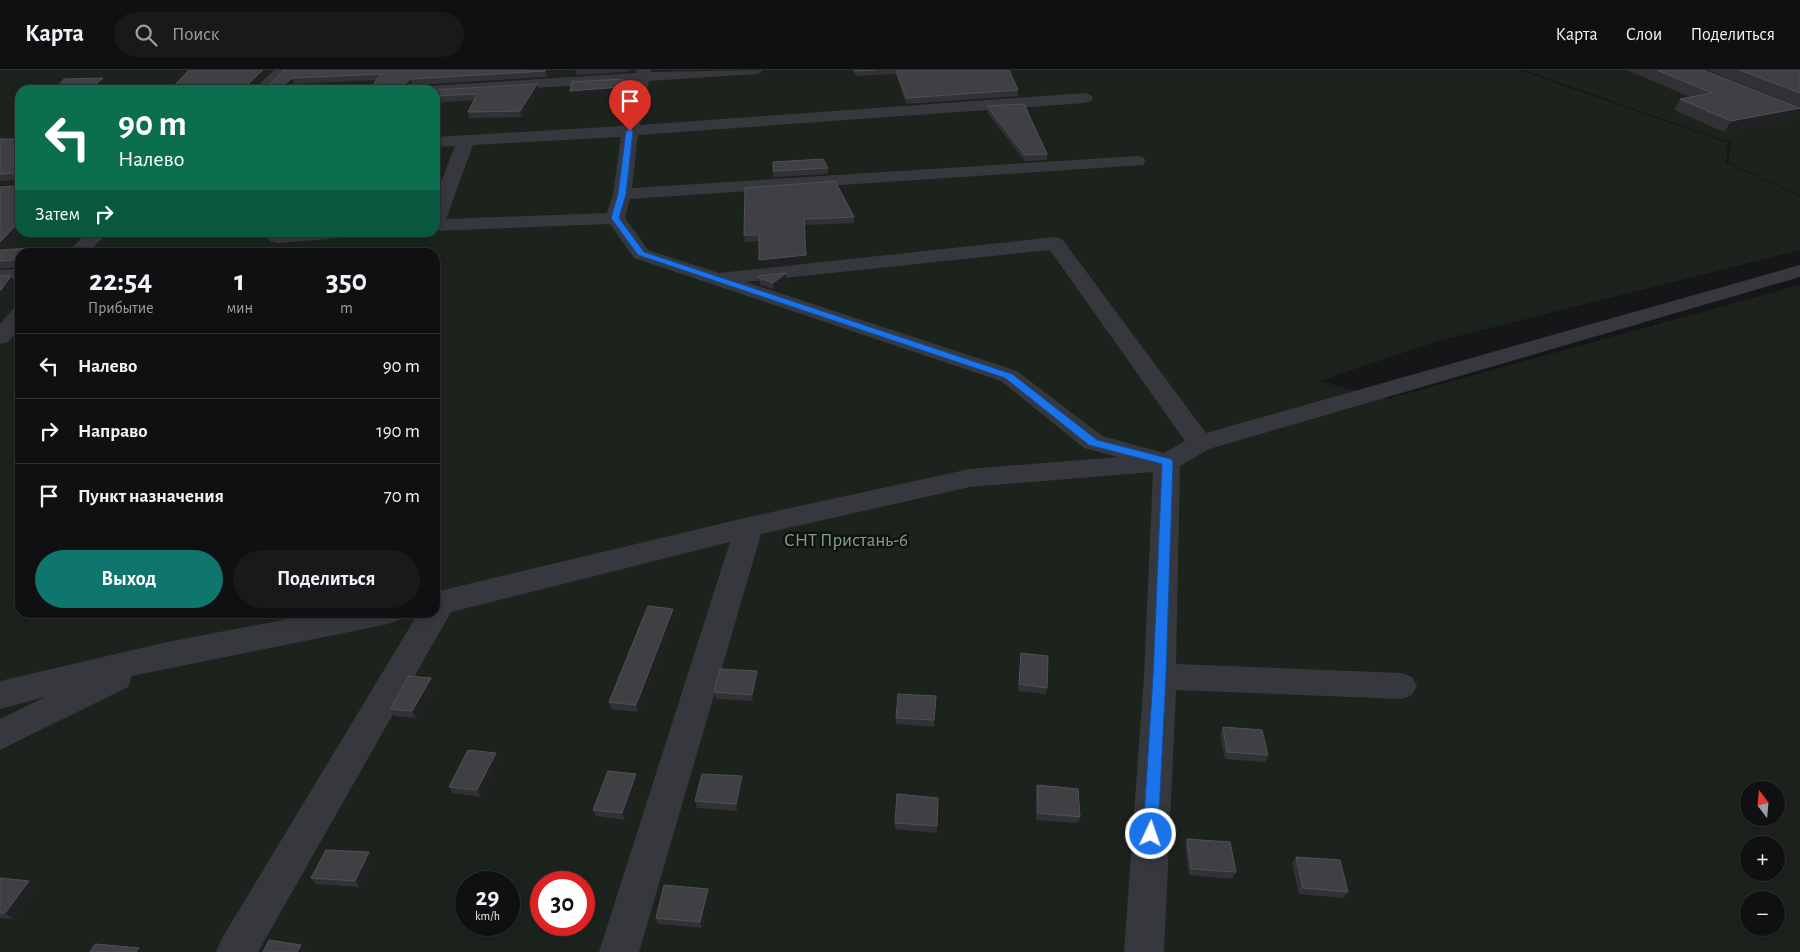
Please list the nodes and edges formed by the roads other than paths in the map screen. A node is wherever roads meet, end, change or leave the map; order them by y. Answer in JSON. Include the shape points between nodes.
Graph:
{"nodes":[{"id":1,"x":283,"y":70,"type":"edge"},
{"id":2,"x":755,"y":70,"type":"edge"},
{"id":3,"x":644,"y":74,"type":"edge"},
{"id":4,"x":266,"y":85,"type":"edge"},
{"id":5,"x":440,"y":88,"type":"edge"},
{"id":6,"x":1085,"y":98,"type":"dead end"},
{"id":7,"x":630,"y":131,"type":"junction"},
{"id":8,"x":466,"y":140,"type":"junction"},
{"id":9,"x":440,"y":142,"type":"edge"},
{"id":10,"x":1137,"y":161,"type":"dead end"},
{"id":11,"x":618,"y":206,"type":"junction"},
{"id":12,"x":440,"y":210,"type":"edge"},
{"id":13,"x":440,"y":224,"type":"edge"},
{"id":14,"x":94,"y":237,"type":"edge"},
{"id":15,"x":82,"y":248,"type":"edge"},
{"id":16,"x":1800,"y":271,"type":"edge"},
{"id":17,"x":15,"y":275,"type":"edge"},
{"id":18,"x":0,"y":276,"type":"edge"},
{"id":19,"x":715,"y":278,"type":"junction"},
{"id":20,"x":15,"y":321,"type":"edge"},
{"id":21,"x":0,"y":337,"type":"edge"},
{"id":22,"x":1200,"y":444,"type":"junction"},
{"id":23,"x":1167,"y":462,"type":"junction"},
{"id":24,"x":749,"y":527,"type":"junction"},
{"id":25,"x":440,"y":603,"type":"edge"},
{"id":26,"x":357,"y":618,"type":"edge"},
{"id":27,"x":429,"y":618,"type":"edge"},
{"id":28,"x":164,"y":656,"type":"junction"},
{"id":29,"x":1160,"y":676,"type":"junction"},
{"id":30,"x":1401,"y":686,"type":"dead end"},
{"id":31,"x":0,"y":695,"type":"edge"},
{"id":32,"x":0,"y":735,"type":"edge"},
{"id":33,"x":236,"y":952,"type":"edge"},
{"id":34,"x":619,"y":952,"type":"edge"},
{"id":35,"x":1144,"y":952,"type":"edge"}],
"edges":[{"from":1,"to":4,"type":"street"},
{"from":2,"to":3,"type":"street"},
{"from":3,"to":5,"type":"street"},
{"from":3,"to":7,"type":"street"},
{"from":6,"to":7,"type":"street"},
{"from":7,"to":8,"type":"street"},
{"from":7,"to":11,"type":"street"},
{"from":8,"to":9,"type":"street"},
{"from":8,"to":12,"type":"street"},
{"from":10,"to":11,"type":"street"},
{"from":11,"to":13,"type":"street"},
{"from":11,"to":19,"type":"street","via":[[641,254]]},
{"from":14,"to":15,"type":"street"},
{"from":16,"to":22,"type":"street"},
{"from":17,"to":18,"type":"street"},
{"from":19,"to":22,"type":"street","via":[[1055,243]]},
{"from":19,"to":23,"type":"street","via":[[1009,376],[1093,442]]},
{"from":20,"to":21,"type":"street"},
{"from":22,"to":23,"type":"street"},
{"from":23,"to":24,"type":"street","via":[[970,478]]},
{"from":23,"to":29,"type":"street"},
{"from":24,"to":25,"type":"street"},
{"from":24,"to":34,"type":"street"},
{"from":26,"to":28,"type":"street"},
{"from":27,"to":33,"type":"street"},
{"from":28,"to":31,"type":"street"},
{"from":28,"to":32,"type":"street"},
{"from":29,"to":30,"type":"street"},
{"from":29,"to":35,"type":"street"}]}
